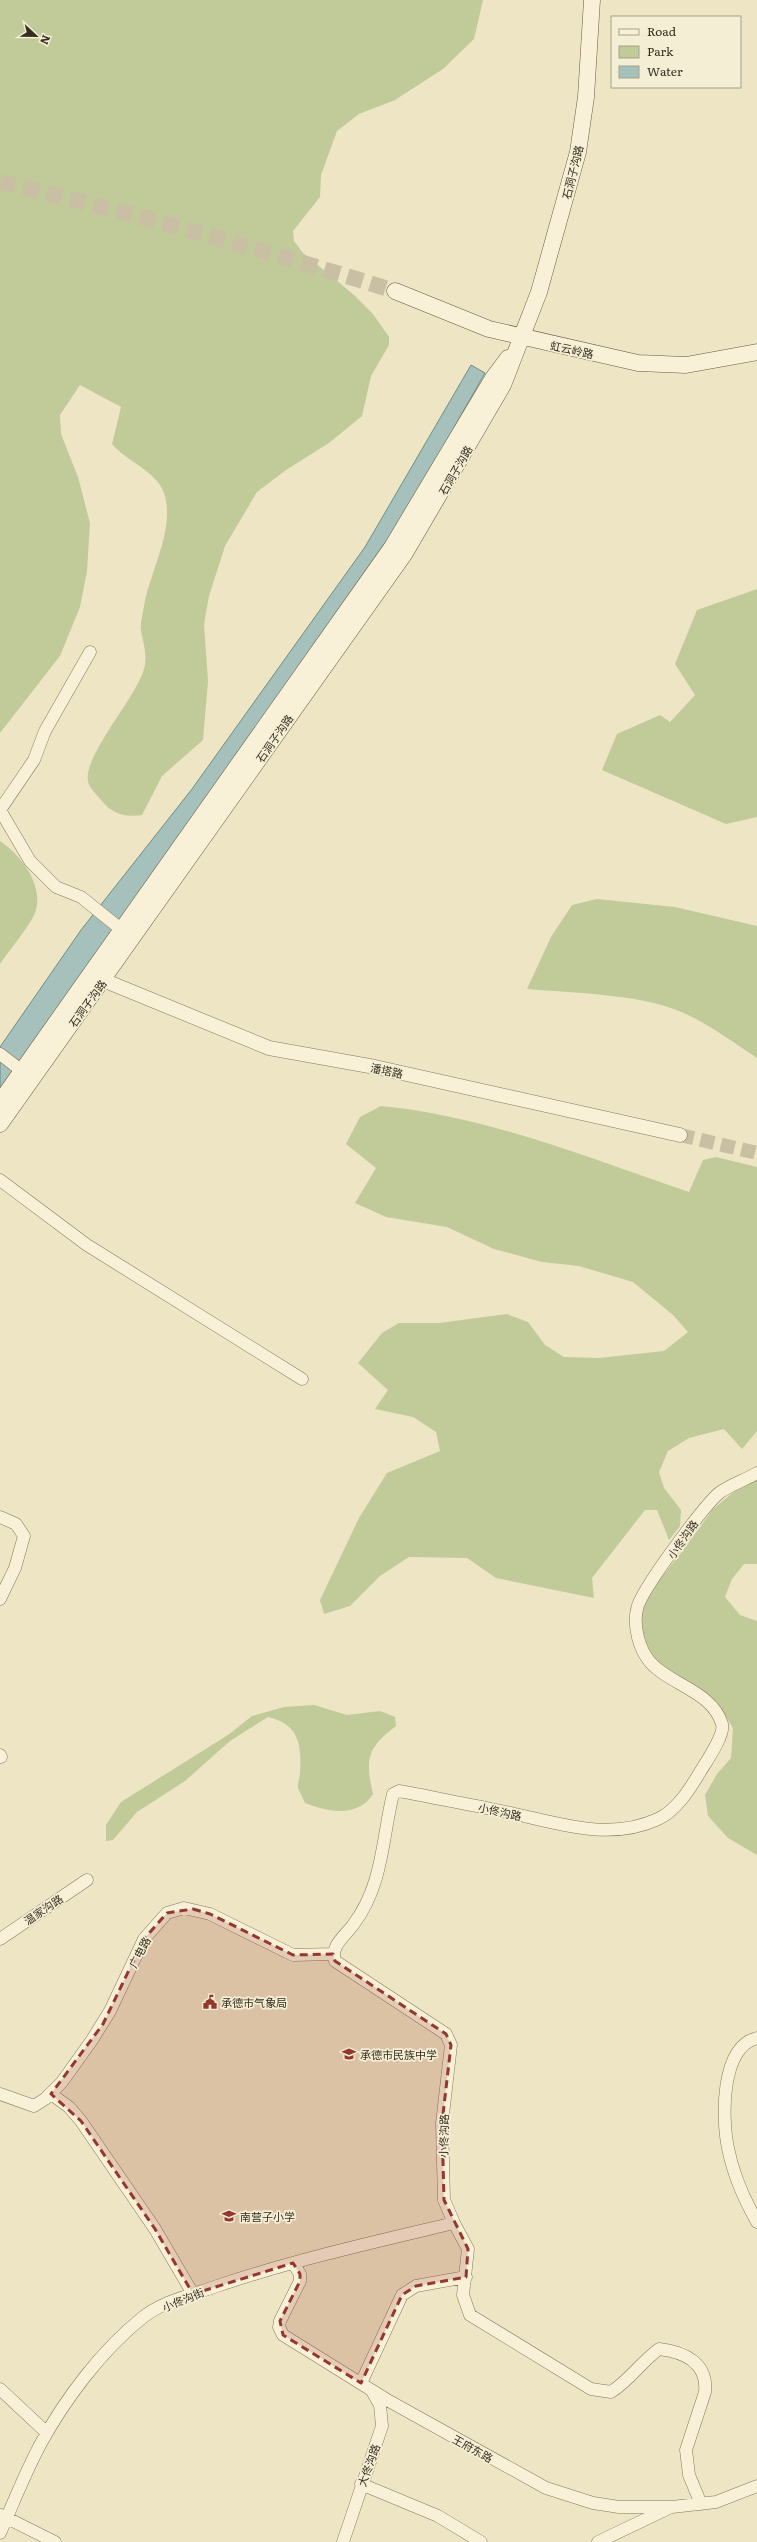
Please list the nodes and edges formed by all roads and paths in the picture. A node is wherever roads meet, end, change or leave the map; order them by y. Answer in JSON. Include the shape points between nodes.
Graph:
{"nodes":[{"id":1,"x":592,"y":0,"type":"edge"},
{"id":2,"x":395,"y":291,"type":"tunnel mouth"},
{"id":3,"x":523,"y":338,"type":"junction"},
{"id":4,"x":757,"y":352,"type":"edge"},
{"id":5,"x":90,"y":652,"type":"dead end"},
{"id":6,"x":0,"y":810,"type":"edge"},
{"id":7,"x":120,"y":928,"type":"junction"},
{"id":8,"x":103,"y":980,"type":"junction"},
{"id":9,"x":0,"y":1054,"type":"edge"},
{"id":10,"x":20,"y":1070,"type":"junction"},
{"id":11,"x":0,"y":1102,"type":"edge"},
{"id":12,"x":0,"y":1124,"type":"edge"},
{"id":13,"x":680,"y":1135,"type":"tunnel mouth"},
{"id":14,"x":0,"y":1180,"type":"edge"},
{"id":15,"x":302,"y":1379,"type":"dead end"},
{"id":16,"x":757,"y":1474,"type":"edge"},
{"id":17,"x":0,"y":1517,"type":"edge"},
{"id":18,"x":0,"y":1599,"type":"edge"},
{"id":19,"x":87,"y":1880,"type":"dead end"},
{"id":20,"x":0,"y":1939,"type":"edge"},
{"id":21,"x":333,"y":1954,"type":"junction"},
{"id":22,"x":757,"y":2038,"type":"edge"},
{"id":23,"x":0,"y":2094,"type":"edge"},
{"id":24,"x":51,"y":2094,"type":"junction"},
{"id":25,"x":757,"y":2222,"type":"edge"},
{"id":26,"x":454,"y":2223,"type":"junction"},
{"id":27,"x":293,"y":2263,"type":"junction"},
{"id":28,"x":466,"y":2277,"type":"junction"},
{"id":29,"x":193,"y":2294,"type":"junction"},
{"id":30,"x":366,"y":2386,"type":"junction"},
{"id":31,"x":0,"y":2389,"type":"edge"},
{"id":32,"x":47,"y":2433,"type":"junction"},
{"id":33,"x":361,"y":2484,"type":"junction"},
{"id":34,"x":757,"y":2486,"type":"edge"},
{"id":35,"x":702,"y":2504,"type":"junction"},
{"id":36,"x":672,"y":2507,"type":"junction"},
{"id":37,"x":3,"y":2516,"type":"edge"},
{"id":38,"x":0,"y":2533,"type":"edge"},
{"id":39,"x":55,"y":2542,"type":"edge"},
{"id":40,"x":342,"y":2542,"type":"edge"},
{"id":41,"x":481,"y":2542,"type":"edge"},
{"id":42,"x":598,"y":2542,"type":"edge"}],
"edges":[{"from":1,"to":3,"type":"main road","name":"石洞子沟路","via":[[586,97],[578,152],[539,292]]},
{"from":2,"to":3,"type":"main road","name":"虹云岭路","via":[[489,329]]},
{"from":3,"to":4,"type":"main road","name":"虹云岭路","via":[[638,362],[686,365]]},
{"from":3,"to":7,"type":"main road","name":"石洞子沟路","via":[[493,378],[392,547]]},
{"from":3,"to":8,"type":"main road","name":"石洞子沟路","via":[[504,385],[405,553]]},
{"from":5,"to":6,"type":"street","via":[[46,731],[34,760]]},
{"from":6,"to":7,"type":"street","via":[[36,866],[56,888],[81,897]]},
{"from":7,"to":10,"type":"main road","name":"石洞子沟路"},
{"from":8,"to":12,"type":"main road","name":"石洞子沟路"},
{"from":8,"to":13,"type":"street","name":"潘塔路","via":[[269,1048],[375,1067]]},
{"from":9,"to":10,"type":"street"},
{"from":10,"to":11,"type":"main road","name":"石洞子沟路"},
{"from":14,"to":15,"type":"street","via":[[87,1245]]},
{"from":16,"to":21,"type":"street","name":"小佟沟路","via":[[719,1493],[699,1515],[650,1580],[636,1609],[637,1633],[644,1654],[652,1664],[706,1701],[722,1724],[722,1730],[713,1749],[690,1789],[658,1819],[608,1831],[572,1827],[399,1791],[393,1794],[377,1878],[360,1916],[336,1945]]},
{"from":17,"to":18,"type":"street","via":[[16,1524],[24,1536],[15,1568]]},
{"from":19,"to":20,"type":"street","name":"温家沟路"},
{"from":21,"to":24,"type":"street","name":"广电路","via":[[293,1955],[210,1914],[184,1908],[167,1913],[144,1939],[103,2024]]},
{"from":21,"to":26,"type":"street","name":"小佟沟路","via":[[335,1961],[434,2025],[447,2037],[451,2045],[442,2123],[444,2200]]},
{"from":22,"to":25,"type":"street","via":[[740,2048],[732,2062],[726,2089],[725,2125],[728,2149],[740,2186]]},
{"from":23,"to":24,"type":"street","name":"广电路","via":[[34,2106]]},
{"from":24,"to":29,"type":"street","via":[[69,2107],[81,2121],[155,2230]]},
{"from":26,"to":27,"type":"street","name":"小佟沟街"},
{"from":26,"to":28,"type":"street","name":"小佟沟路","via":[[468,2249]]},
{"from":27,"to":29,"type":"street","name":"小佟沟街"},
{"from":27,"to":30,"type":"street","name":"王府东路","via":[[300,2274],[300,2281],[280,2321],[279,2327],[283,2335]]},
{"from":28,"to":30,"type":"street","via":[[416,2286],[402,2295]]},
{"from":28,"to":35,"type":"street","name":"小佟沟路","via":[[463,2295],[470,2315],[591,2389],[610,2392],[625,2383],[647,2358],[659,2349],[672,2350],[703,2369],[705,2392],[686,2450],[688,2476]]},
{"from":29,"to":32,"type":"street","name":"小佟沟街","via":[[170,2302],[143,2317],[123,2335],[88,2375]]},
{"from":30,"to":33,"type":"street","name":"大佟沟路","via":[[380,2405],[382,2426]]},
{"from":30,"to":36,"type":"street","name":"王府东路","via":[[546,2488],[593,2503],[619,2507]]},
{"from":31,"to":32,"type":"street"},
{"from":32,"to":37,"type":"street","name":"小佟沟街"},
{"from":33,"to":40,"type":"street","name":"大佟沟路"},
{"from":33,"to":41,"type":"street","via":[[438,2516]]},
{"from":34,"to":35,"type":"street","name":"王府东路","via":[[716,2502]]},
{"from":35,"to":36,"type":"street","name":"王府东路"},
{"from":36,"to":42,"type":"street"},
{"from":37,"to":38,"type":"street","name":"小佟沟街"},
{"from":37,"to":39,"type":"street"}]}
